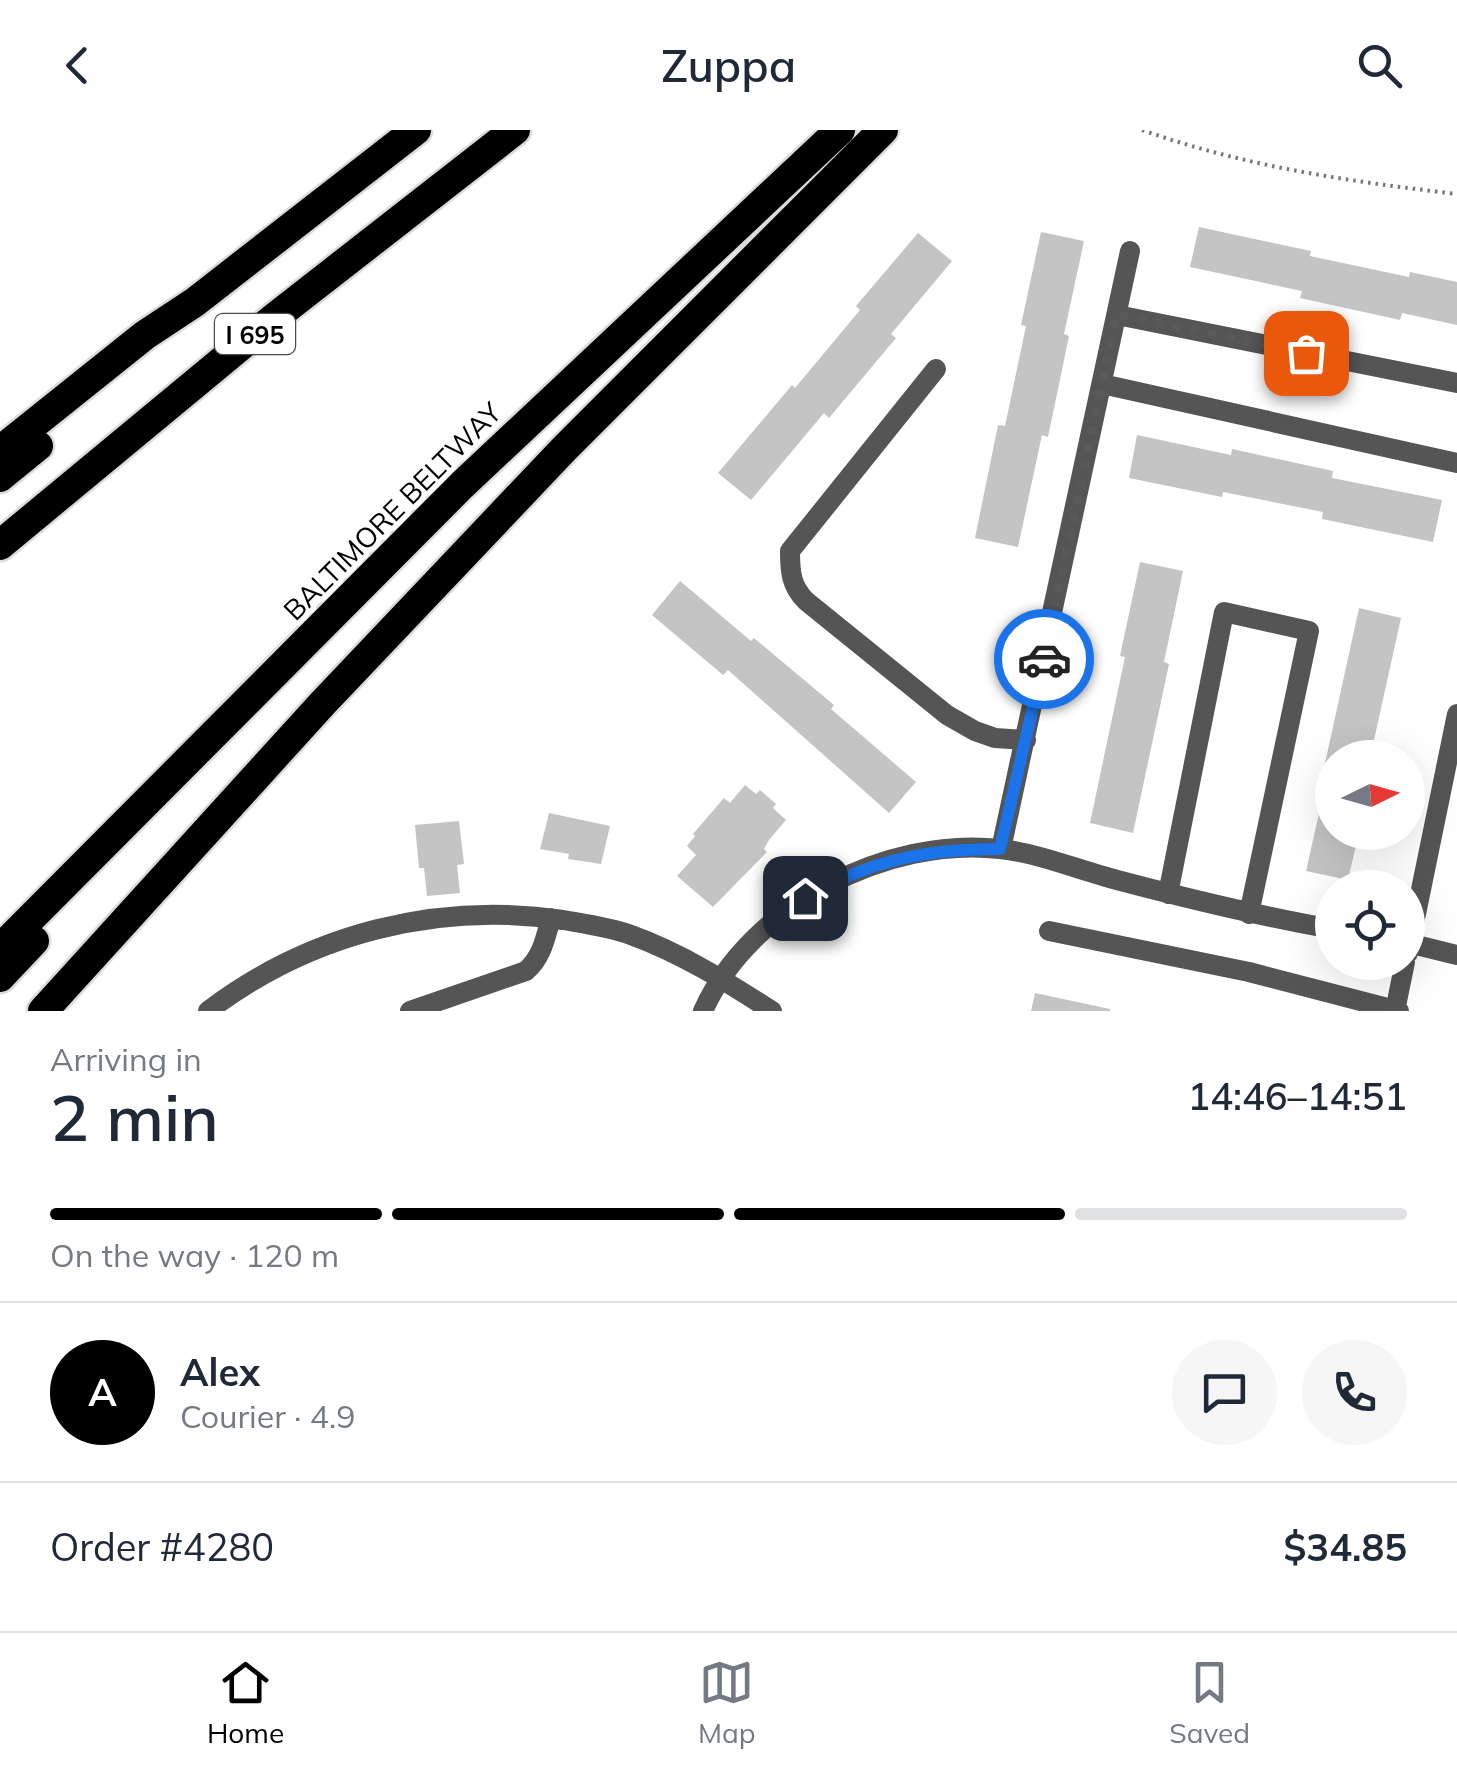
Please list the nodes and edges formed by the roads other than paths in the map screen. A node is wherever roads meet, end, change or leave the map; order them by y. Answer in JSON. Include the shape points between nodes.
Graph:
{"nodes":[{"id":1,"x":416,"y":130,"type":"edge"},
{"id":2,"x":515,"y":130,"type":"edge"},
{"id":3,"x":840,"y":130,"type":"edge"},
{"id":4,"x":883,"y":130,"type":"edge"},
{"id":5,"x":1130,"y":252,"type":"dead end"},
{"id":6,"x":195,"y":302,"type":"junction"},
{"id":7,"x":1117,"y":314,"type":"junction"},
{"id":8,"x":936,"y":369,"type":"dead end"},
{"id":9,"x":1102,"y":384,"type":"junction"},
{"id":10,"x":1457,"y":384,"type":"edge"},
{"id":11,"x":0,"y":451,"type":"edge"},
{"id":12,"x":1457,"y":463,"type":"edge"},
{"id":13,"x":0,"y":478,"type":"edge"},
{"id":14,"x":0,"y":545,"type":"edge"},
{"id":15,"x":266,"y":682,"type":"junction"},
{"id":16,"x":1457,"y":714,"type":"edge"},
{"id":17,"x":1026,"y":740,"type":"junction"},
{"id":18,"x":1000,"y":849,"type":"junction"},
{"id":19,"x":1425,"y":870,"type":"edge"},
{"id":20,"x":1168,"y":894,"type":"junction"},
{"id":21,"x":1250,"y":914,"type":"junction"},
{"id":22,"x":551,"y":918,"type":"junction"},
{"id":23,"x":1315,"y":926,"type":"edge"},
{"id":24,"x":1049,"y":931,"type":"dead end"},
{"id":25,"x":0,"y":949,"type":"edge"},
{"id":26,"x":1425,"y":952,"type":"edge"},
{"id":27,"x":1457,"y":955,"type":"edge"},
{"id":28,"x":0,"y":977,"type":"edge"},
{"id":29,"x":722,"y":979,"type":"junction"},
{"id":30,"x":1402,"y":980,"type":"edge"},
{"id":31,"x":43,"y":1011,"type":"edge"},
{"id":32,"x":208,"y":1011,"type":"edge"},
{"id":33,"x":410,"y":1011,"type":"edge"},
{"id":34,"x":703,"y":1011,"type":"edge"},
{"id":35,"x":772,"y":1011,"type":"edge"},
{"id":36,"x":1396,"y":1011,"type":"edge"}],
"edges":[{"from":1,"to":6,"type":"highway"},
{"from":2,"to":14,"type":"highway","number":"I 695","via":[[288,306]]},
{"from":3,"to":15,"type":"highway","name":"BALTIMORE BELTWAY","via":[[487,462]]},
{"from":4,"to":31,"type":"highway","via":[[564,449]]},
{"from":5,"to":7,"type":"street"},
{"from":6,"to":11,"type":"highway"},
{"from":6,"to":13,"type":"highway","via":[[135,366]]},
{"from":7,"to":9,"type":"street"},
{"from":7,"to":10,"type":"street"},
{"from":8,"to":17,"type":"street","via":[[790,551],[790,572],[806,600],[948,715],[995,738]]},
{"from":9,"to":12,"type":"street"},
{"from":9,"to":17,"type":"street"},
{"from":15,"to":25,"type":"highway","name":"BALTIMORE BELTWAY"},
{"from":15,"to":28,"type":"highway"},
{"from":16,"to":19,"type":"street"},
{"from":17,"to":18,"type":"street"},
{"from":18,"to":20,"type":"street"},
{"from":18,"to":29,"type":"street","via":[[929,852],[842,877],[774,920]]},
{"from":20,"to":21,"type":"street"},
{"from":20,"to":21,"type":"street","via":[[1224,612],[1309,632]]},
{"from":21,"to":23,"type":"street"},
{"from":22,"to":29,"type":"street","via":[[629,934]]},
{"from":22,"to":32,"type":"street","via":[[457,916],[383,928],[312,950]]},
{"from":22,"to":33,"type":"street","via":[[542,951],[526,971]]},
{"from":24,"to":36,"type":"street","via":[[1250,972]]},
{"from":26,"to":27,"type":"street"},
{"from":29,"to":34,"type":"street"},
{"from":29,"to":35,"type":"street"},
{"from":30,"to":36,"type":"street"}]}
